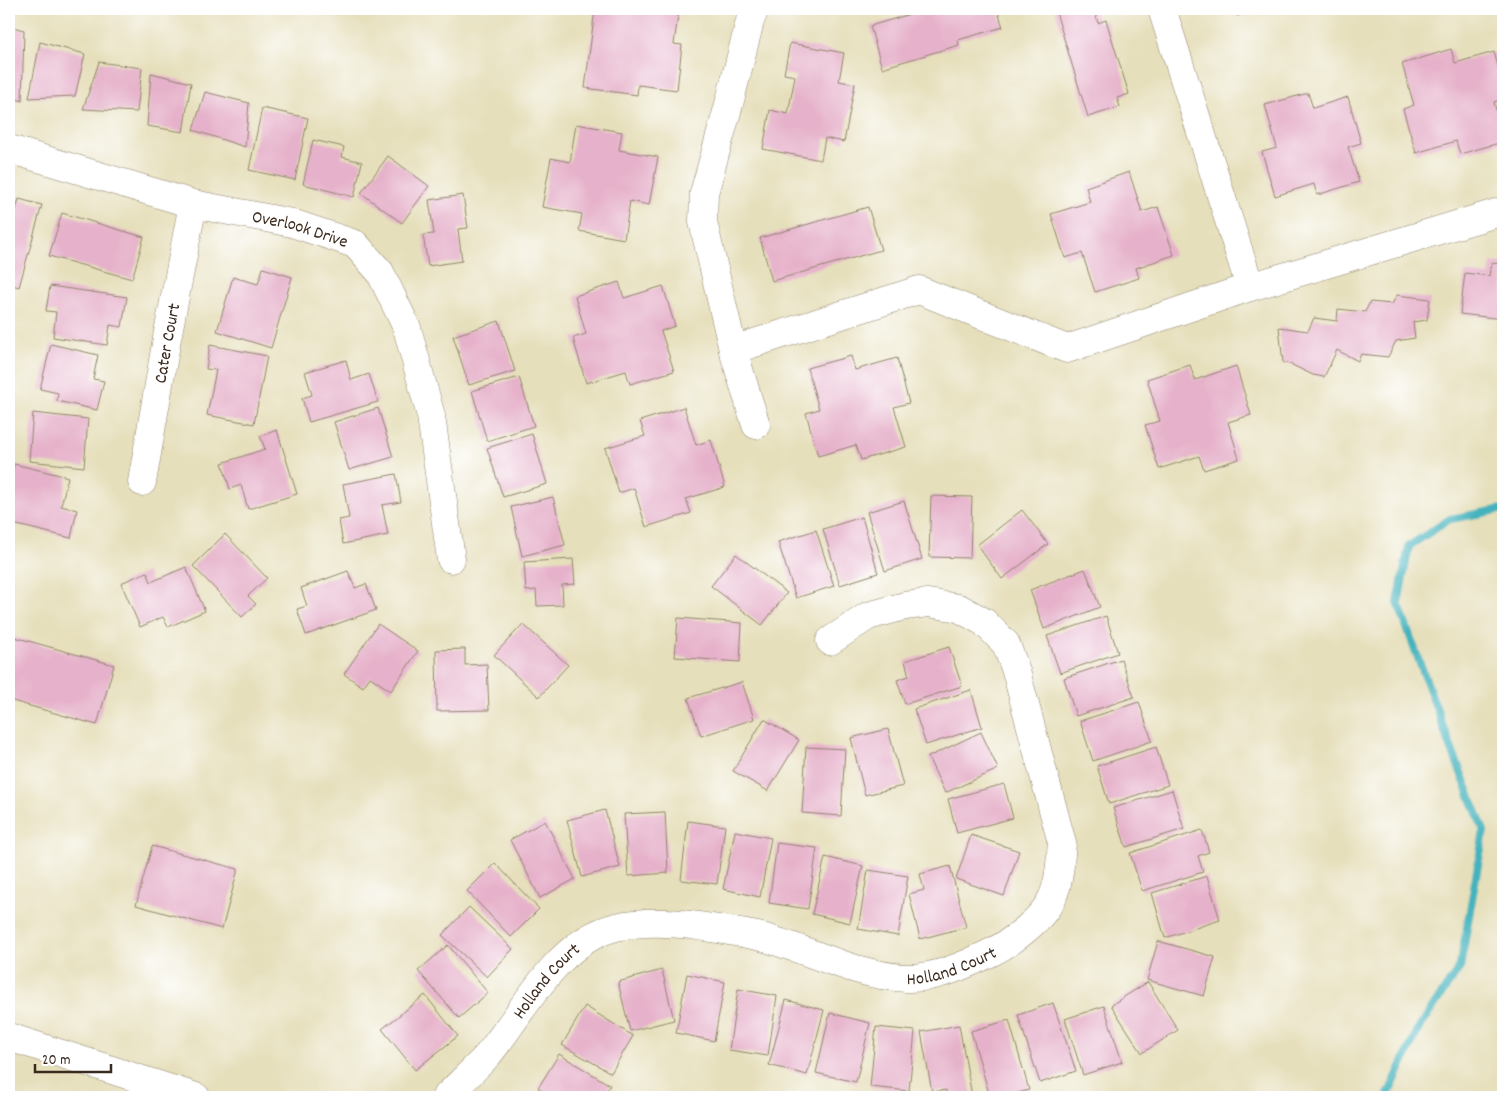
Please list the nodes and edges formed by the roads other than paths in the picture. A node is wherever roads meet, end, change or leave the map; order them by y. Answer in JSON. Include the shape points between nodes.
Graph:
{"nodes":[{"id":1,"x":755,"y":9,"type":"edge"},
{"id":2,"x":1162,"y":9,"type":"edge"},
{"id":3,"x":9,"y":149,"type":"edge"},
{"id":4,"x":193,"y":204,"type":"junction"},
{"id":5,"x":1503,"y":211,"type":"edge"},
{"id":6,"x":1250,"y":287,"type":"junction"},
{"id":7,"x":732,"y":350,"type":"junction"},
{"id":8,"x":756,"y":425,"type":"dead end"},
{"id":9,"x":142,"y":482,"type":"dead end"},
{"id":10,"x":451,"y":559,"type":"dead end"},
{"id":11,"x":830,"y":641,"type":"dead end"},
{"id":12,"x":9,"y":1037,"type":"edge"},
{"id":13,"x":196,"y":1097,"type":"edge"},
{"id":14,"x":446,"y":1097,"type":"edge"}],
"edges":[{"from":1,"to":7,"type":"street","via":[[704,194],[703,222]]},
{"from":2,"to":6,"type":"street"},
{"from":3,"to":4,"type":"street","name":"Overlook Drive"},
{"from":4,"to":9,"type":"street","name":"Cater Court"},
{"from":4,"to":10,"type":"street","name":"Overlook Drive","via":[[292,223],[354,244],[380,272],[407,328],[431,416]]},
{"from":5,"to":6,"type":"street"},
{"from":6,"to":7,"type":"street","via":[[1067,349],[918,290]]},
{"from":7,"to":8,"type":"street"},
{"from":11,"to":14,"type":"street","name":"Holland Court","via":[[868,616],[928,603],[959,608],[984,622],[1006,644],[1062,844],[1060,872],[1051,901],[1036,919],[1007,944],[983,956],[936,974],[908,978],[878,974],[764,937],[715,928],[646,922],[615,927],[586,940],[561,960],[487,1055]]},
{"from":12,"to":13,"type":"street"}]}
